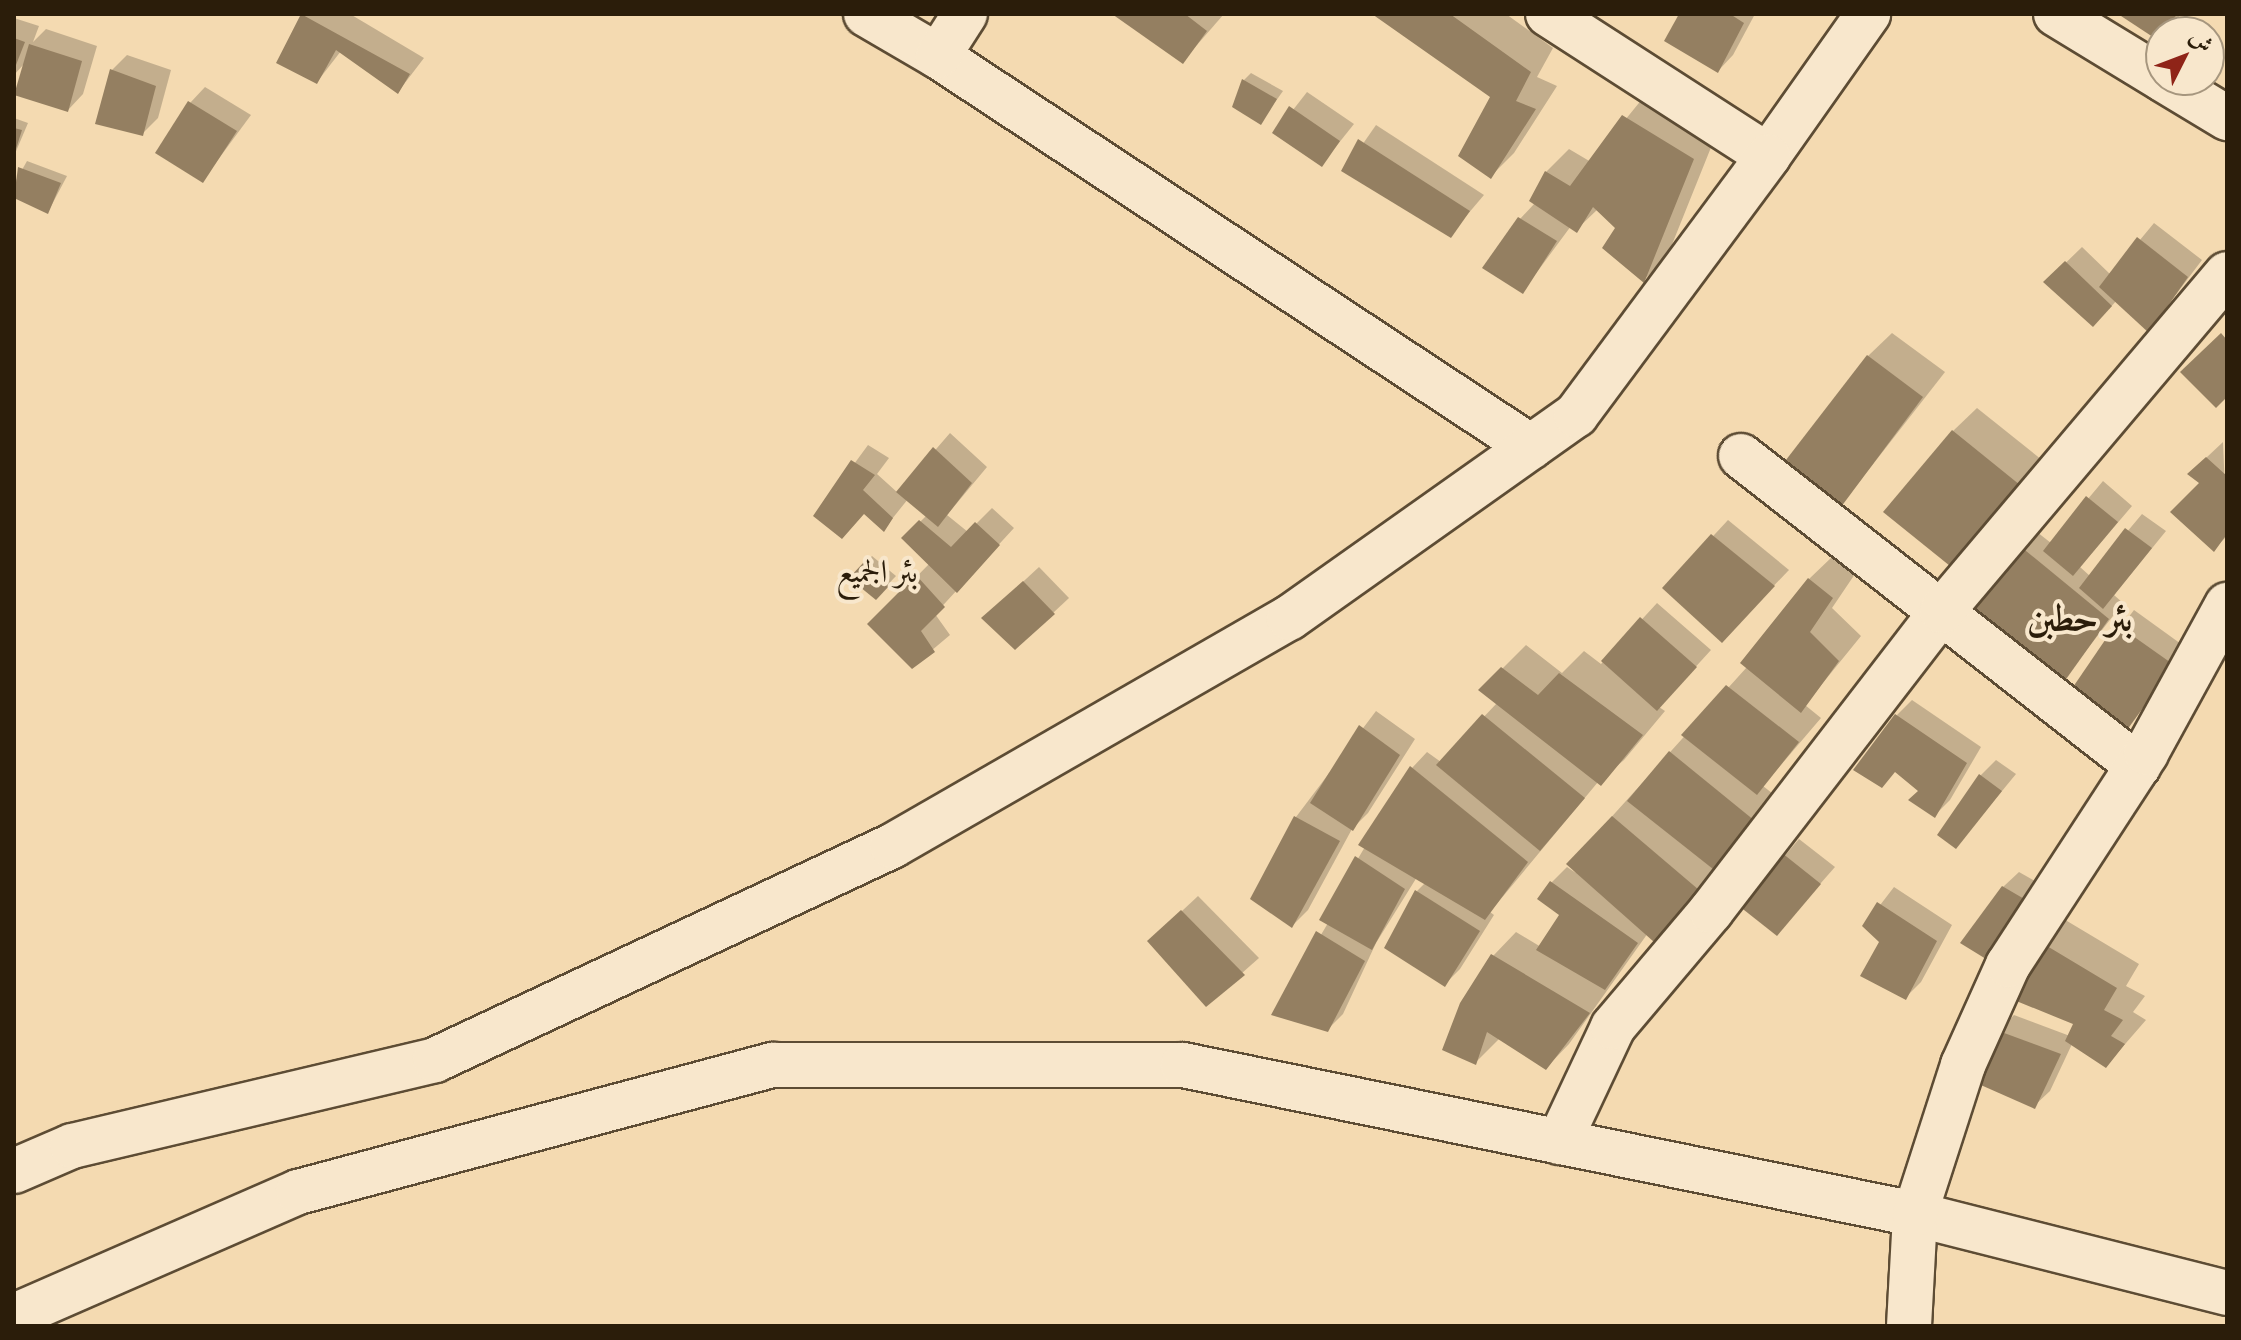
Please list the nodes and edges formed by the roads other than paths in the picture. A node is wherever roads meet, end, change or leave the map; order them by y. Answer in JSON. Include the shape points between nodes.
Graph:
{"nodes":[{"id":1,"x":866,"y":14,"type":"edge"},
{"id":2,"x":965,"y":14,"type":"edge"},
{"id":3,"x":1548,"y":14,"type":"edge"},
{"id":4,"x":1868,"y":14,"type":"edge"},
{"id":5,"x":2056,"y":14,"type":"edge"},
{"id":6,"x":938,"y":56,"type":"junction"},
{"id":7,"x":2145,"y":69,"type":"edge"},
{"id":8,"x":2190,"y":96,"type":"edge"},
{"id":9,"x":2227,"y":118,"type":"edge"},
{"id":10,"x":1768,"y":156,"type":"junction"},
{"id":11,"x":2227,"y":274,"type":"edge"},
{"id":12,"x":1531,"y":447,"type":"junction"},
{"id":13,"x":1741,"y":456,"type":"dead end"},
{"id":14,"x":2227,"y":605,"type":"edge"},
{"id":15,"x":1942,"y":611,"type":"junction"},
{"id":16,"x":2138,"y":766,"type":"junction"},
{"id":17,"x":1559,"y":1142,"type":"junction"},
{"id":18,"x":14,"y":1171,"type":"edge"},
{"id":19,"x":1915,"y":1214,"type":"junction"},
{"id":20,"x":2227,"y":1293,"type":"edge"},
{"id":21,"x":14,"y":1316,"type":"edge"},
{"id":22,"x":1909,"y":1326,"type":"edge"}],
"edges":[{"from":1,"to":6,"type":"street"},
{"from":2,"to":6,"type":"street"},
{"from":3,"to":10,"type":"street"},
{"from":4,"to":10,"type":"street"},
{"from":5,"to":7,"type":"street"},
{"from":6,"to":12,"type":"street"},
{"from":8,"to":9,"type":"street"},
{"from":10,"to":12,"type":"street","via":[[1576,415]]},
{"from":11,"to":15,"type":"street"},
{"from":12,"to":18,"type":"street","via":[[1289,618],[892,846],[435,1060],[72,1146]]},
{"from":13,"to":15,"type":"street"},
{"from":14,"to":16,"type":"street"},
{"from":15,"to":16,"type":"street"},
{"from":15,"to":17,"type":"street","via":[[1711,911],[1613,1027]]},
{"from":16,"to":19,"type":"street","via":[[2008,965],[1963,1065]]},
{"from":17,"to":19,"type":"street"},
{"from":17,"to":21,"type":"street","via":[[1183,1065],[773,1065],[298,1192]]},
{"from":19,"to":20,"type":"street"},
{"from":19,"to":22,"type":"street"}]}
